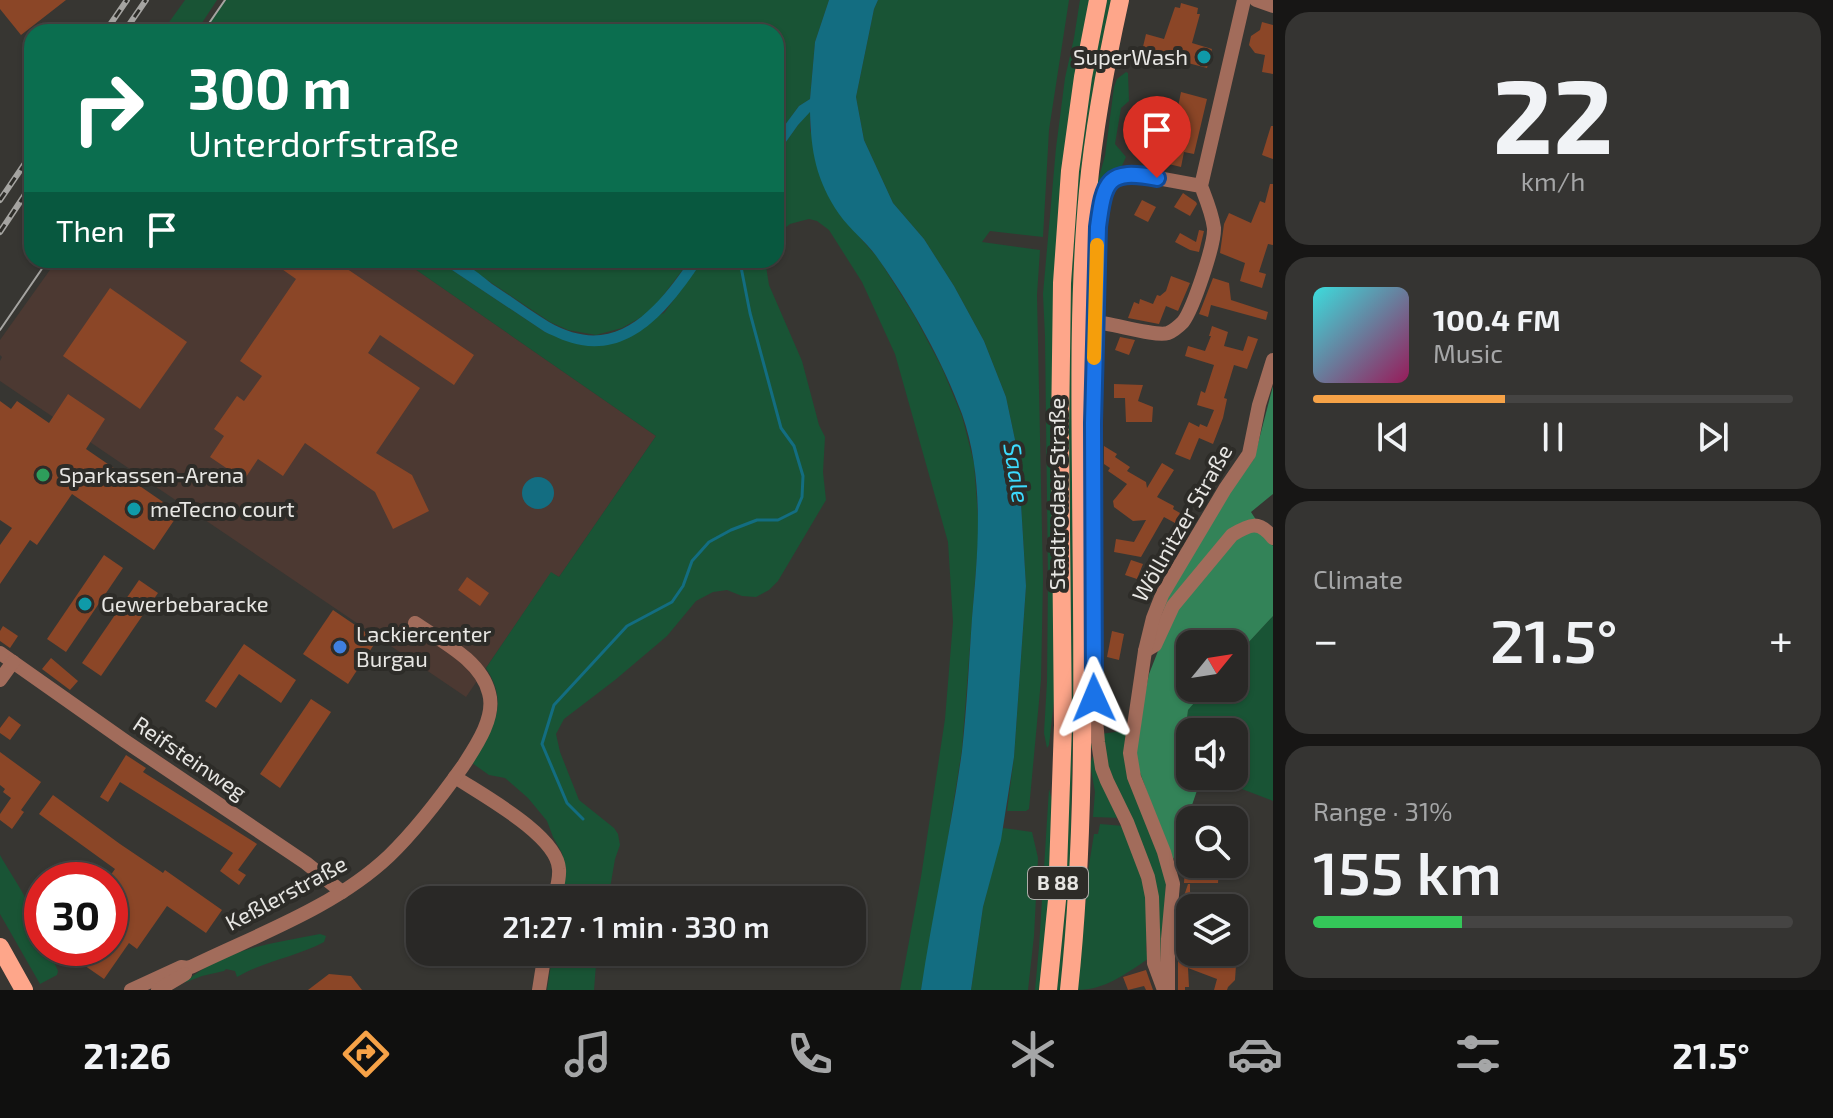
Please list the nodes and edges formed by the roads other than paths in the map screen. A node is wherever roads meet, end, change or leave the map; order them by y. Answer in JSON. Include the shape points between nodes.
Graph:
{"nodes":[{"id":1,"x":1098,"y":0,"type":"edge"},
{"id":2,"x":1120,"y":0,"type":"edge"},
{"id":3,"x":1244,"y":0,"type":"edge"},
{"id":4,"x":1256,"y":0,"type":"edge"},
{"id":5,"x":1273,"y":6,"type":"edge"},
{"id":6,"x":1201,"y":186,"type":"junction"},
{"id":7,"x":1094,"y":322,"type":"junction"},
{"id":8,"x":1273,"y":360,"type":"edge"},
{"id":9,"x":1273,"y":538,"type":"edge"},
{"id":10,"x":415,"y":623,"type":"dead end"},
{"id":11,"x":1145,"y":651,"type":"junction"},
{"id":12,"x":6,"y":658,"type":"edge"},
{"id":13,"x":0,"y":680,"type":"edge"},
{"id":14,"x":455,"y":777,"type":"junction"},
{"id":15,"x":556,"y":886,"type":"edge"},
{"id":16,"x":342,"y":892,"type":"junction"},
{"id":17,"x":0,"y":947,"type":"edge"},
{"id":18,"x":543,"y":966,"type":"edge"},
{"id":19,"x":188,"y":968,"type":"junction"},
{"id":20,"x":24,"y":990,"type":"edge"},
{"id":21,"x":131,"y":990,"type":"edge"},
{"id":22,"x":158,"y":990,"type":"edge"},
{"id":23,"x":539,"y":990,"type":"edge"},
{"id":24,"x":1048,"y":990,"type":"edge"},
{"id":25,"x":1069,"y":990,"type":"edge"},
{"id":26,"x":1166,"y":990,"type":"edge"}],
"edges":[{"from":1,"to":24,"type":"main road","name":"Stadtrodaer Straße","number":"B 88","via":[[1070,171],[1062,283],[1063,725]]},
{"from":2,"to":25,"type":"main road","name":"Stadtrodaer Straße","number":"B 88","via":[[1104,73],[1085,235],[1080,806]]},
{"from":3,"to":6,"type":"street"},
{"from":4,"to":5,"type":"street"},
{"from":6,"to":7,"type":"street","via":[[1136,174],[1119,177],[1106,188],[1098,227]]},
{"from":6,"to":7,"type":"street","via":[[1214,230],[1182,322],[1157,334]]},
{"from":7,"to":26,"type":"street","via":[[1093,654],[1098,742],[1102,768],[1148,877],[1154,963]]},
{"from":8,"to":11,"type":"street","name":"Wöllnitzer Straße","via":[[1249,454],[1162,595]]},
{"from":9,"to":11,"type":"street","via":[[1256,525],[1232,535],[1173,606],[1155,645]]},
{"from":10,"to":14,"type":"street","name":"Keßlerstraße","via":[[475,667],[490,696],[485,725]]},
{"from":11,"to":26,"type":"street","name":"Wöllnitzer Straße","via":[[1130,753],[1173,884]]},
{"from":12,"to":13,"type":"street","name":"Reifsteinweg"},
{"from":12,"to":16,"type":"street","name":"Reifsteinweg"},
{"from":14,"to":15,"type":"street","via":[[548,843],[559,870]]},
{"from":14,"to":16,"type":"street","name":"Keßlerstraße","via":[[398,847]]},
{"from":16,"to":19,"type":"street","name":"Keßlerstraße"},
{"from":17,"to":20,"type":"main road"},
{"from":18,"to":23,"type":"street"},
{"from":19,"to":21,"type":"street","name":"Keßlerstraße"},
{"from":19,"to":22,"type":"street","name":"Keßlerstraße"}]}
